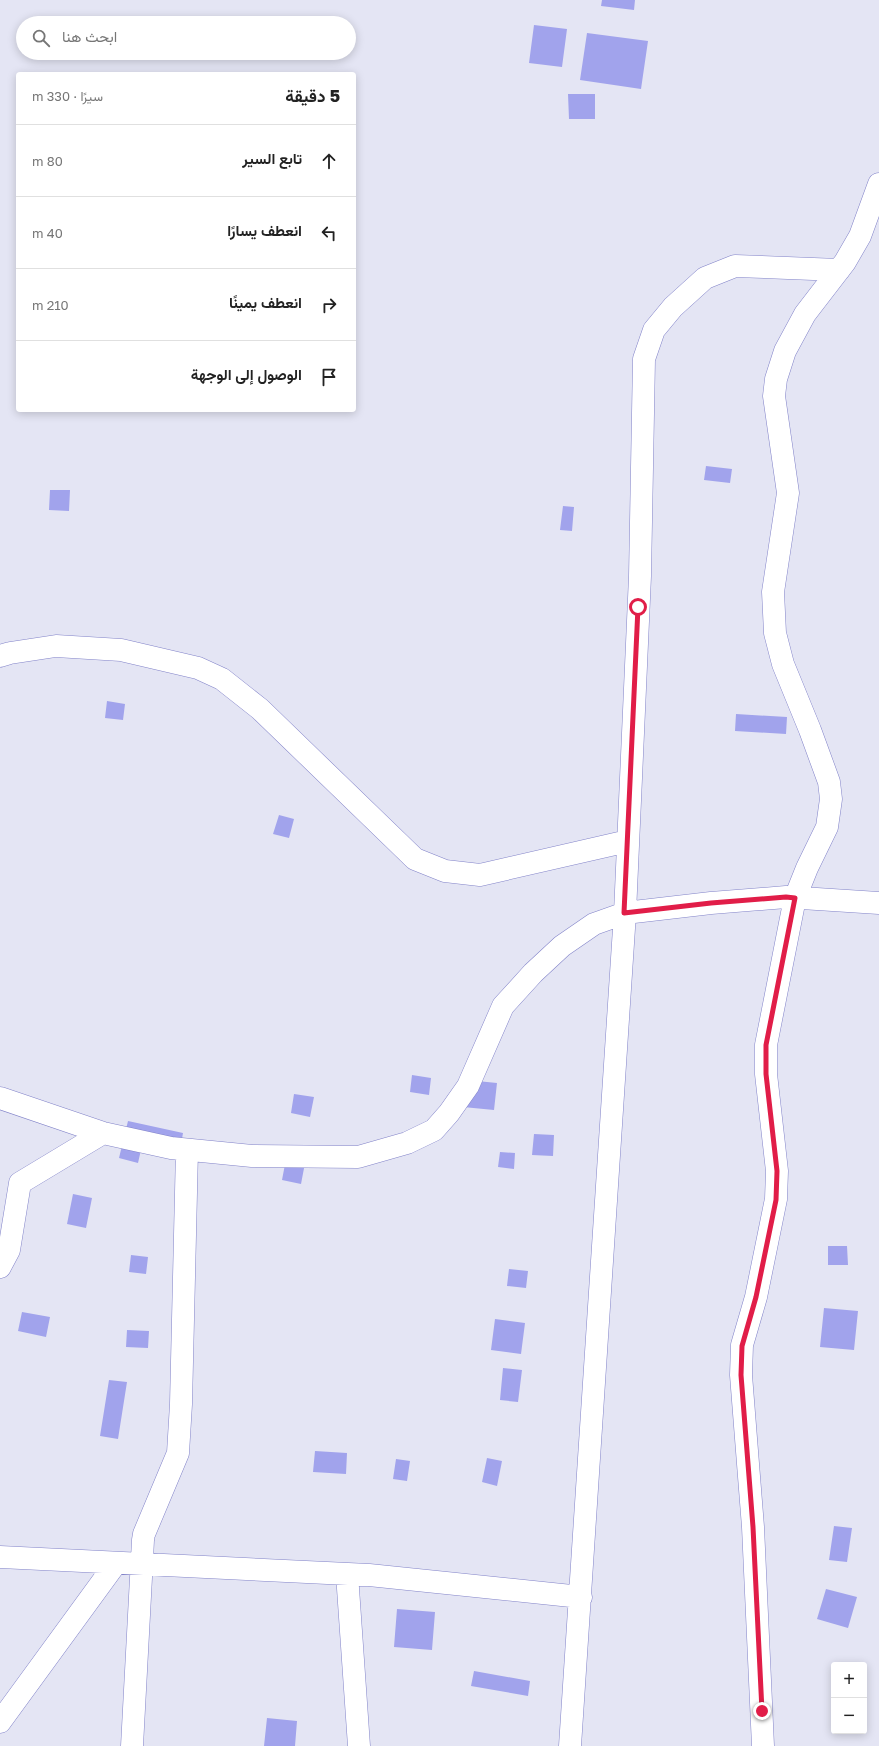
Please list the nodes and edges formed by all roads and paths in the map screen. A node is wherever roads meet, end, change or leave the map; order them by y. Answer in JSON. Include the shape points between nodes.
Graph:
{"nodes":[{"id":1,"x":879,"y":184,"type":"edge"},
{"id":2,"x":839,"y":270,"type":"junction"},
{"id":3,"x":0,"y":656,"type":"edge"},
{"id":4,"x":628,"y":841,"type":"junction"},
{"id":5,"x":795,"y":898,"type":"junction"},
{"id":6,"x":879,"y":903,"type":"edge"},
{"id":7,"x":624,"y":913,"type":"junction"},
{"id":8,"x":0,"y":1098,"type":"edge"},
{"id":9,"x":103,"y":1133,"type":"junction"},
{"id":10,"x":187,"y":1150,"type":"junction"},
{"id":11,"x":0,"y":1267,"type":"edge"},
{"id":12,"x":0,"y":1557,"type":"edge"},
{"id":13,"x":116,"y":1563,"type":"junction"},
{"id":14,"x":142,"y":1564,"type":"junction"},
{"id":15,"x":347,"y":1574,"type":"junction"},
{"id":16,"x":580,"y":1597,"type":"junction"},
{"id":17,"x":0,"y":1722,"type":"edge"},
{"id":18,"x":132,"y":1746,"type":"edge"},
{"id":19,"x":359,"y":1746,"type":"edge"},
{"id":20,"x":570,"y":1746,"type":"edge"},
{"id":21,"x":763,"y":1746,"type":"edge"}],
"edges":[{"from":1,"to":2,"type":"street","via":[[860,236]]},
{"from":2,"to":4,"type":"street","via":[[735,266],[705,278],[673,307],[654,330],[644,359],[640,569]]},
{"from":2,"to":5,"type":"street","via":[[805,314],[785,351],[776,379],[774,396],[788,493],[773,592],[775,633],[783,664],[829,782],[831,799],[827,828]]},
{"from":3,"to":4,"type":"street","via":[[56,646],[121,650],[198,668],[222,679],[260,709],[415,859],[445,871],[480,875]]},
{"from":4,"to":7,"type":"street"},
{"from":5,"to":6,"type":"street"},
{"from":5,"to":7,"type":"street","via":[[711,903]]},
{"from":5,"to":21,"type":"street","via":[[766,1045],[766,1074],[777,1171],[776,1200],[756,1297],[742,1346],[741,1375],[753,1527]]},
{"from":7,"to":10,"type":"street","via":[[594,924],[562,946],[503,1006],[468,1086],[450,1113],[434,1130],[407,1143],[358,1157],[252,1156]]},
{"from":7,"to":16,"type":"street"},
{"from":8,"to":9,"type":"street"},
{"from":9,"to":10,"type":"street"},
{"from":9,"to":11,"type":"street","via":[[20,1184],[9,1250]]},
{"from":10,"to":14,"type":"street","via":[[178,1453],[144,1534]]},
{"from":12,"to":13,"type":"street"},
{"from":13,"to":14,"type":"street"},
{"from":13,"to":17,"type":"street"},
{"from":14,"to":15,"type":"street"},
{"from":14,"to":18,"type":"street"},
{"from":15,"to":16,"type":"street"},
{"from":15,"to":19,"type":"street"},
{"from":16,"to":20,"type":"street"}]}
